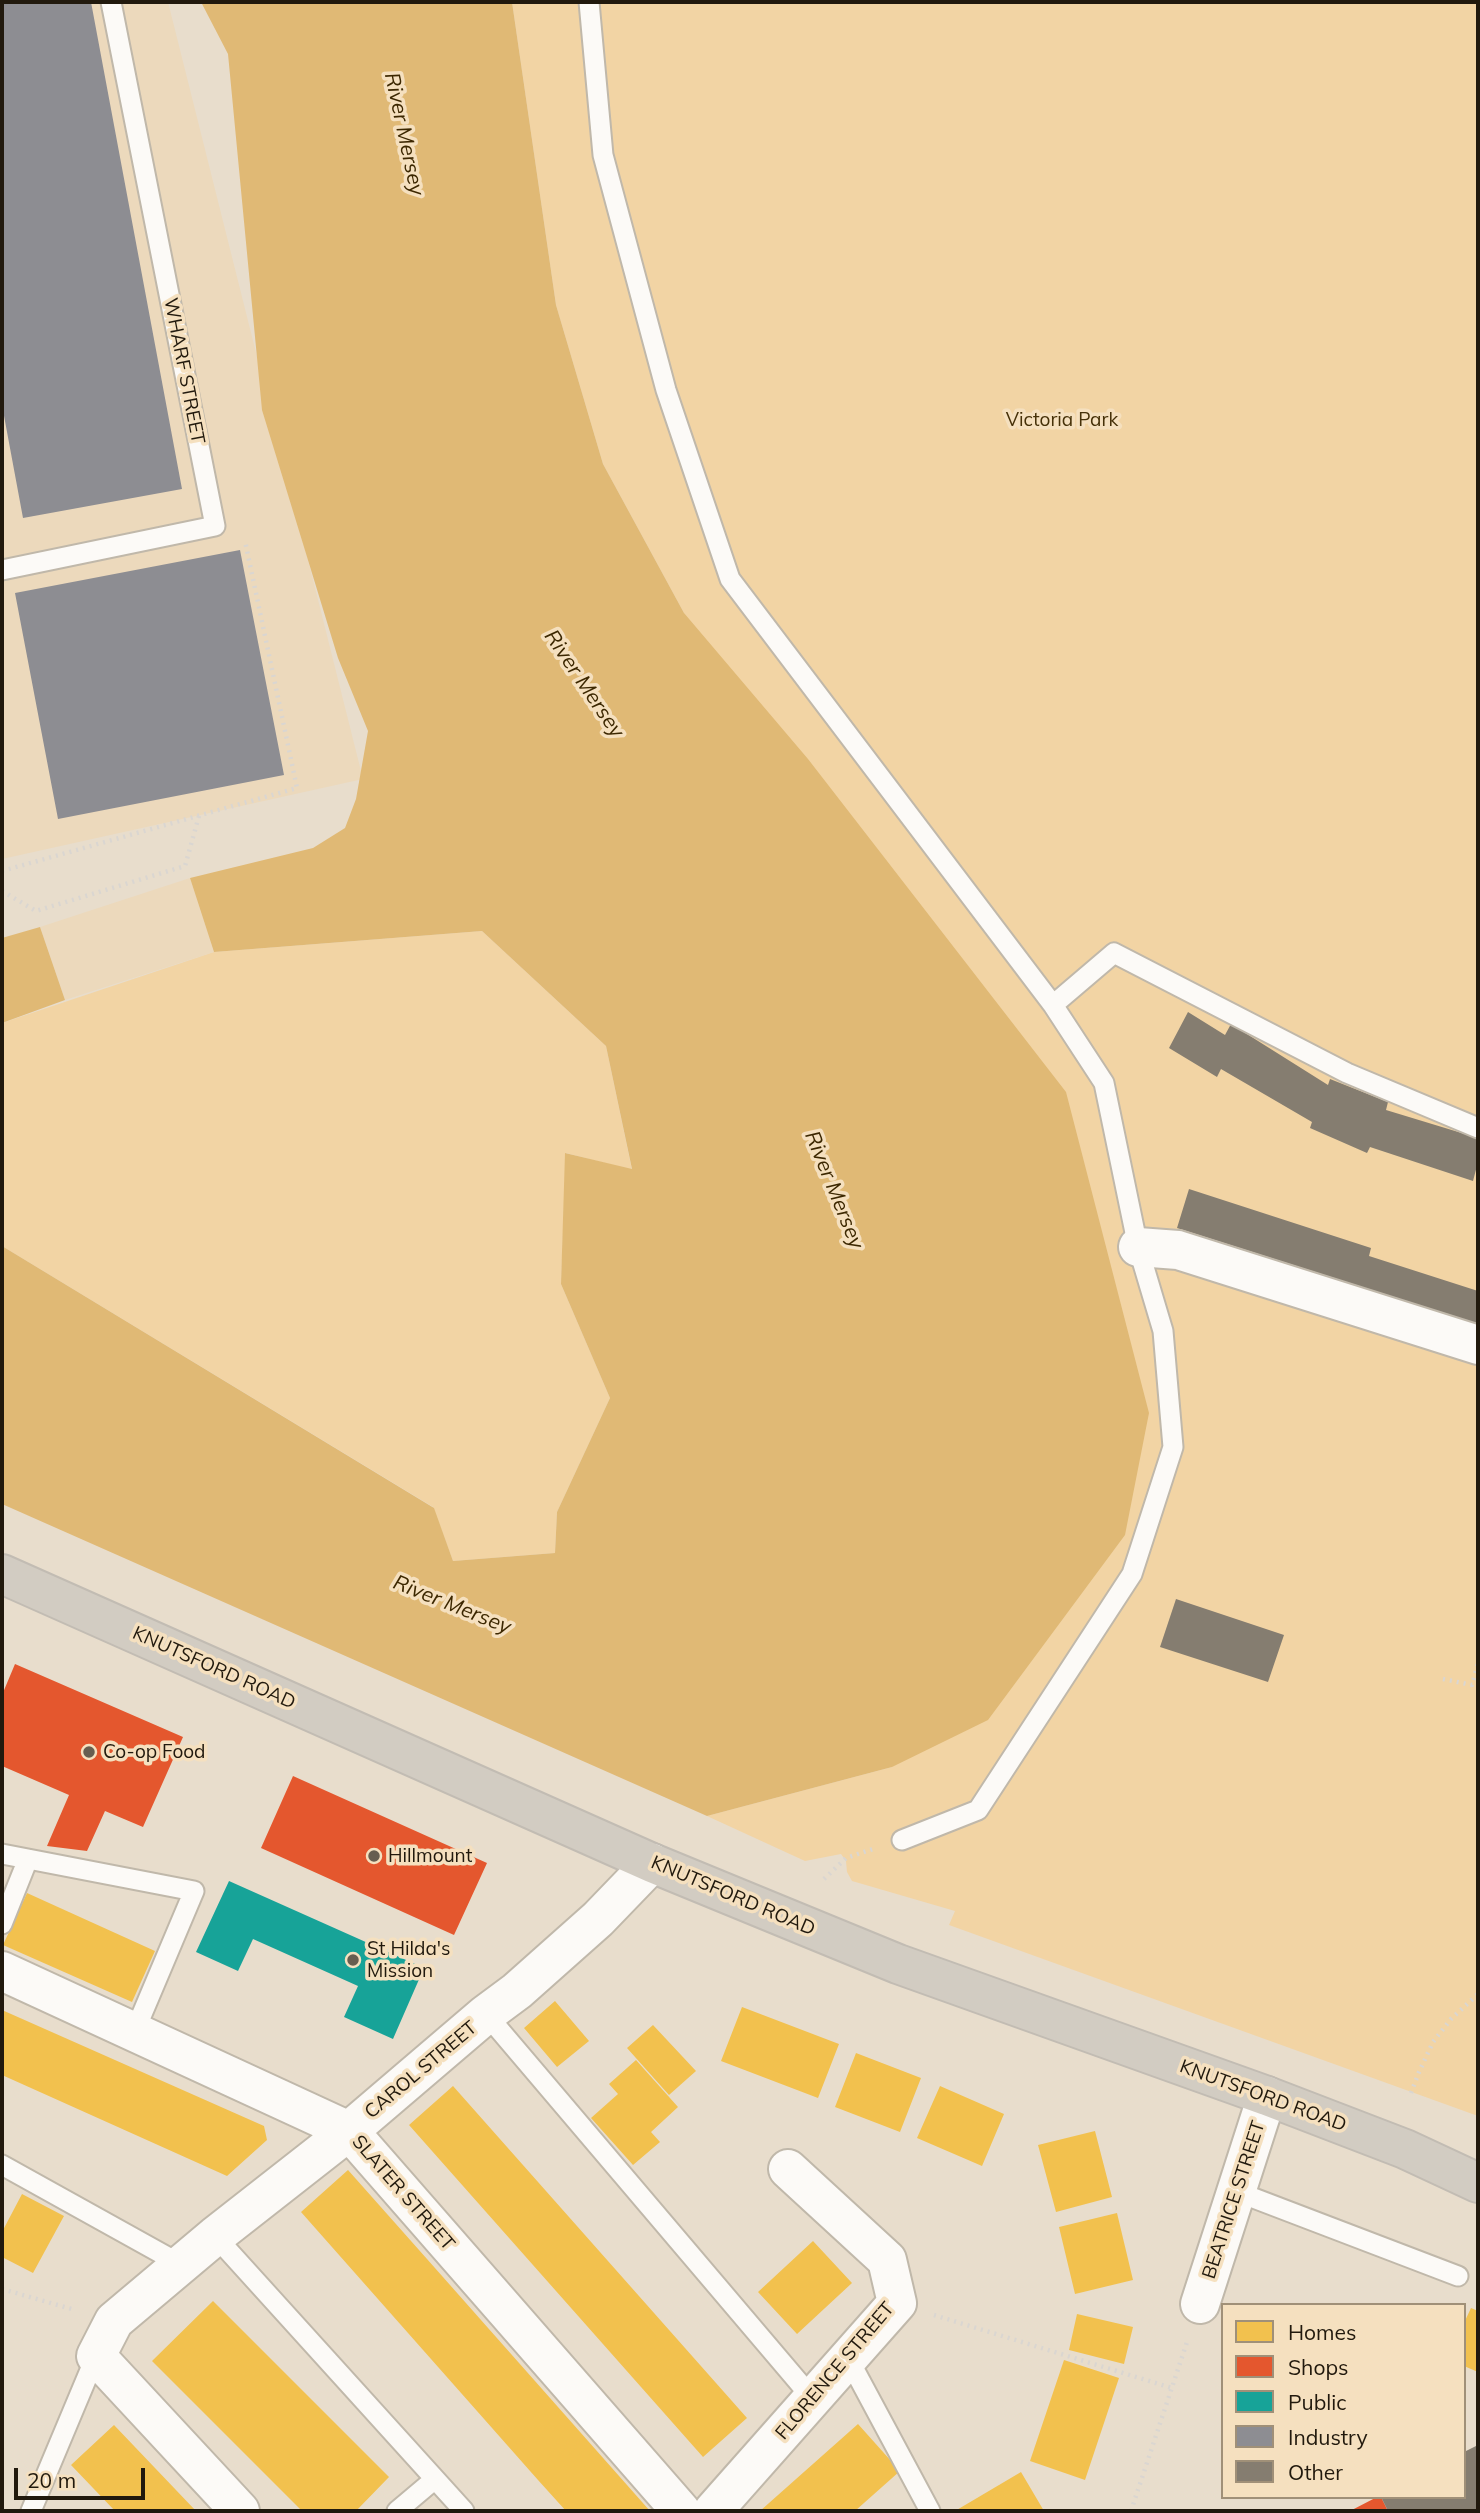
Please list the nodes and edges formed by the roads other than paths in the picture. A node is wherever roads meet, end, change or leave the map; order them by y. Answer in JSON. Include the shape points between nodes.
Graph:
{"nodes":[{"id":1,"x":111,"y":2,"type":"edge"},
{"id":2,"x":589,"y":2,"type":"edge"},
{"id":3,"x":2,"y":570,"type":"edge"},
{"id":4,"x":1053,"y":1005,"type":"junction"},
{"id":5,"x":1478,"y":1128,"type":"edge"},
{"id":6,"x":1138,"y":1247,"type":"junction"},
{"id":7,"x":1478,"y":1345,"type":"edge"},
{"id":8,"x":2,"y":1574,"type":"edge"},
{"id":9,"x":902,"y":1840,"type":"dead end"},
{"id":10,"x":2,"y":1854,"type":"edge"},
{"id":11,"x":28,"y":1859,"type":"junction"},
{"id":12,"x":652,"y":1863,"type":"junction"},
{"id":13,"x":2,"y":1924,"type":"edge"},
{"id":14,"x":2,"y":1971,"type":"edge"},
{"id":15,"x":486,"y":2014,"type":"junction"},
{"id":16,"x":134,"y":2033,"type":"junction"},
{"id":17,"x":1267,"y":2096,"type":"junction"},
{"id":18,"x":348,"y":2132,"type":"junction"},
{"id":19,"x":2,"y":2165,"type":"edge"},
{"id":20,"x":788,"y":2169,"type":"dead end"},
{"id":21,"x":1478,"y":2183,"type":"edge"},
{"id":22,"x":1238,"y":2192,"type":"junction"},
{"id":23,"x":215,"y":2235,"type":"junction"},
{"id":24,"x":181,"y":2265,"type":"junction"},
{"id":25,"x":1458,"y":2276,"type":"dead end"},
{"id":26,"x":1200,"y":2304,"type":"road end"},
{"id":27,"x":96,"y":2356,"type":"junction"},
{"id":28,"x":848,"y":2358,"type":"junction"},
{"id":29,"x":813,"y":2399,"type":"junction"},
{"id":30,"x":435,"y":2479,"type":"junction"},
{"id":31,"x":31,"y":2511,"type":"edge"},
{"id":32,"x":240,"y":2511,"type":"edge"},
{"id":33,"x":397,"y":2511,"type":"edge"},
{"id":34,"x":464,"y":2511,"type":"edge"},
{"id":35,"x":681,"y":2511,"type":"edge"},
{"id":36,"x":713,"y":2511,"type":"edge"},
{"id":37,"x":930,"y":2511,"type":"edge"}],
"edges":[{"from":1,"to":3,"type":"lane","name":"WHARF STREET","via":[[215,526]]},
{"from":2,"to":4,"type":"lane","via":[[603,155],[666,390],[730,579]]},
{"from":4,"to":5,"type":"lane","via":[[1114,953],[1347,1073]]},
{"from":4,"to":6,"type":"lane","via":[[1104,1083]]},
{"from":6,"to":7,"type":"street","via":[[1178,1250]]},
{"from":6,"to":9,"type":"lane","via":[[1163,1331],[1173,1447],[1132,1574],[978,1810]]},
{"from":8,"to":12,"type":"highway","name":"KNUTSFORD ROAD"},
{"from":10,"to":11,"type":"lane"},
{"from":11,"to":13,"type":"lane"},
{"from":11,"to":16,"type":"lane","via":[[194,1891]]},
{"from":12,"to":15,"type":"street","name":"CAROL STREET","via":[[598,1919]]},
{"from":12,"to":17,"type":"highway","name":"KNUTSFORD ROAD","via":[[898,1964]]},
{"from":14,"to":16,"type":"street","name":"SLATER STREET"},
{"from":15,"to":18,"type":"street","name":"CAROL STREET"},
{"from":15,"to":29,"type":"lane"},
{"from":16,"to":18,"type":"street","name":"SLATER STREET"},
{"from":17,"to":21,"type":"highway","name":"KNUTSFORD ROAD","via":[[1405,2149]]},
{"from":17,"to":22,"type":"street","name":"BEATRICE STREET"},
{"from":18,"to":23,"type":"street","name":"CAROL STREET"},
{"from":18,"to":35,"type":"street","name":"SLATER STREET"},
{"from":19,"to":24,"type":"lane"},
{"from":20,"to":28,"type":"street","name":"FLORENCE STREET","via":[[887,2260],[897,2303]]},
{"from":22,"to":25,"type":"lane"},
{"from":22,"to":26,"type":"street","name":"BEATRICE STREET"},
{"from":23,"to":24,"type":"street","name":"CAROL STREET"},
{"from":23,"to":30,"type":"lane"},
{"from":24,"to":27,"type":"street","name":"CAROL STREET","via":[[114,2321]]},
{"from":27,"to":31,"type":"lane"},
{"from":27,"to":32,"type":"street"},
{"from":28,"to":29,"type":"street","name":"FLORENCE STREET"},
{"from":28,"to":37,"type":"lane"},
{"from":29,"to":36,"type":"street","name":"FLORENCE STREET"},
{"from":30,"to":33,"type":"lane"},
{"from":30,"to":34,"type":"lane"}]}
